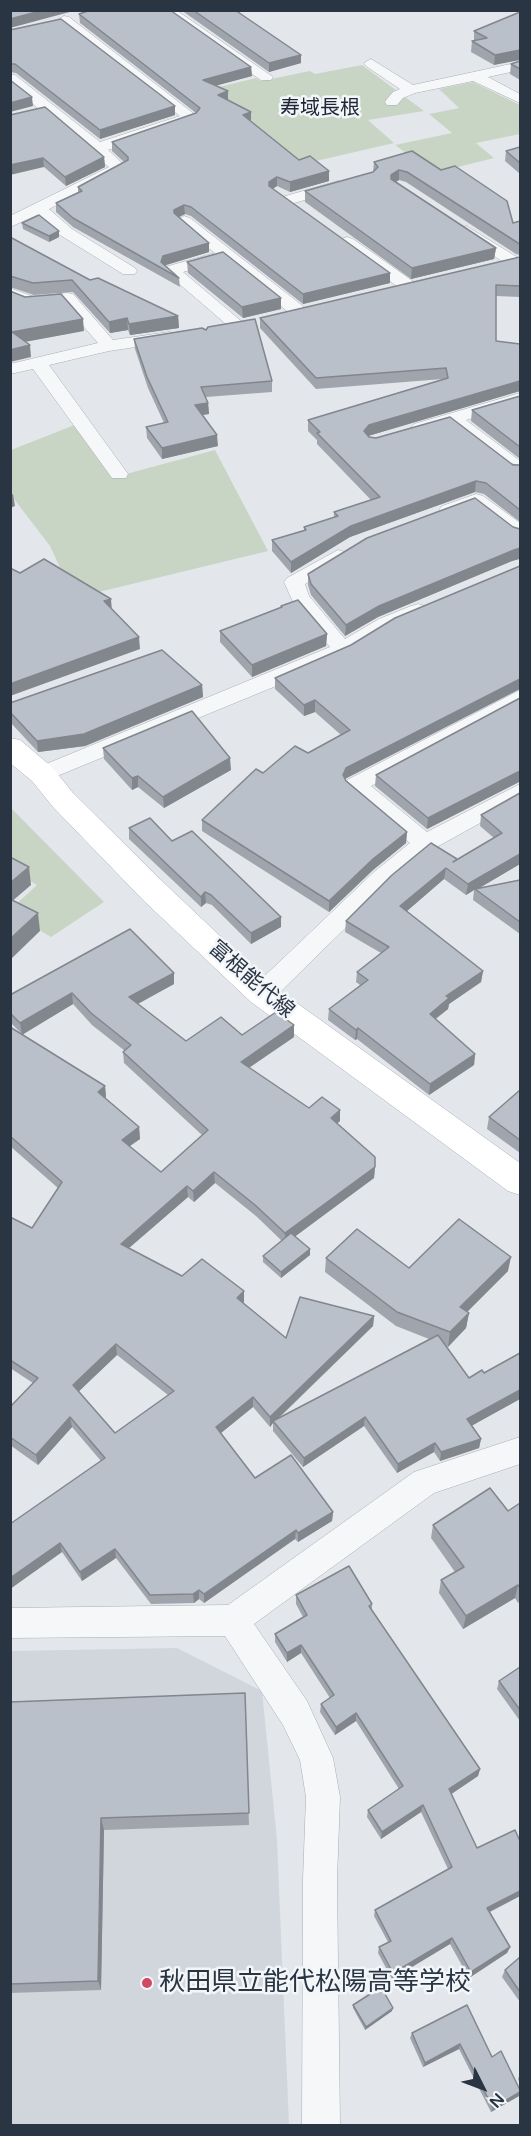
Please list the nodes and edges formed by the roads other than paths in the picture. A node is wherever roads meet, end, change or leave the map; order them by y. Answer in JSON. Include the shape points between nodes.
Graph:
{"nodes":[{"id":1,"x":166,"y":10,"type":"edge"},
{"id":2,"x":85,"y":15,"type":"edge"},
{"id":3,"x":371,"y":63,"type":"dead end"},
{"id":4,"x":520,"y":66,"type":"edge"},
{"id":5,"x":475,"y":76,"type":"junction"},
{"id":6,"x":266,"y":77,"type":"dead end"},
{"id":7,"x":10,"y":78,"type":"edge"},
{"id":8,"x":411,"y":90,"type":"junction"},
{"id":9,"x":520,"y":99,"type":"edge"},
{"id":10,"x":392,"y":102,"type":"dead end"},
{"id":11,"x":48,"y":109,"type":"junction"},
{"id":12,"x":29,"y":114,"type":"edge"},
{"id":13,"x":98,"y":148,"type":"junction"},
{"id":14,"x":356,"y":181,"type":"edge"},
{"id":15,"x":39,"y":208,"type":"junction"},
{"id":16,"x":306,"y":213,"type":"edge"},
{"id":17,"x":184,"y":221,"type":"edge"},
{"id":18,"x":10,"y":222,"type":"edge"},
{"id":19,"x":457,"y":225,"type":"edge"},
{"id":20,"x":334,"y":233,"type":"edge"},
{"id":21,"x":225,"y":255,"type":"junction"},
{"id":22,"x":517,"y":261,"type":"edge"},
{"id":23,"x":493,"y":267,"type":"edge"},
{"id":24,"x":129,"y":271,"type":"dead end"},
{"id":25,"x":429,"y":281,"type":"edge"},
{"id":26,"x":408,"y":286,"type":"junction"},
{"id":27,"x":386,"y":291,"type":"edge"},
{"id":28,"x":10,"y":293,"type":"edge"},
{"id":29,"x":278,"y":316,"type":"edge"},
{"id":30,"x":259,"y":321,"type":"edge"},
{"id":31,"x":239,"y":326,"type":"junction"},
{"id":32,"x":215,"y":330,"type":"edge"},
{"id":33,"x":192,"y":333,"type":"edge"},
{"id":34,"x":109,"y":346,"type":"junction"},
{"id":35,"x":38,"y":363,"type":"junction"},
{"id":36,"x":10,"y":369,"type":"edge"},
{"id":37,"x":520,"y":398,"type":"edge"},
{"id":38,"x":453,"y":418,"type":"junction"},
{"id":39,"x":408,"y":432,"type":"edge"},
{"id":40,"x":520,"y":470,"type":"edge"},
{"id":41,"x":119,"y":474,"type":"dead end"},
{"id":42,"x":433,"y":516,"type":"edge"},
{"id":43,"x":520,"y":532,"type":"edge"},
{"id":44,"x":358,"y":543,"type":"edge"},
{"id":45,"x":439,"y":601,"type":"edge"},
{"id":46,"x":343,"y":649,"type":"junction"},
{"id":47,"x":520,"y":697,"type":"edge"},
{"id":48,"x":10,"y":747,"type":"edge"},
{"id":49,"x":42,"y":774,"type":"junction"},
{"id":50,"x":520,"y":792,"type":"edge"},
{"id":51,"x":425,"y":843,"type":"junction"},
{"id":52,"x":262,"y":994,"type":"junction"},
{"id":53,"x":520,"y":1181,"type":"edge"},
{"id":54,"x":520,"y":1451,"type":"edge"},
{"id":55,"x":233,"y":1620,"type":"junction"},
{"id":56,"x":10,"y":1623,"type":"edge"},
{"id":57,"x":321,"y":2126,"type":"edge"}],
"edges":[{"from":1,"to":6,"type":"street"},
{"from":2,"to":13,"type":"street","via":[[58,22],[191,117]]},
{"from":3,"to":8,"type":"street"},
{"from":4,"to":5,"type":"street"},
{"from":5,"to":8,"type":"street"},
{"from":5,"to":9,"type":"street"},
{"from":7,"to":11,"type":"street"},
{"from":8,"to":10,"type":"street"},
{"from":11,"to":12,"type":"street"},
{"from":11,"to":13,"type":"street"},
{"from":13,"to":15,"type":"street","via":[[119,168]]},
{"from":14,"to":16,"type":"street","via":[[282,197]]},
{"from":15,"to":18,"type":"street"},
{"from":15,"to":24,"type":"street","via":[[66,232]]},
{"from":17,"to":21,"type":"street"},
{"from":19,"to":22,"type":"street"},
{"from":20,"to":26,"type":"street"},
{"from":21,"to":29,"type":"street","via":[[303,310]]},
{"from":21,"to":31,"type":"street","via":[[171,270]]},
{"from":22,"to":23,"type":"street"},
{"from":25,"to":26,"type":"street"},
{"from":26,"to":27,"type":"street"},
{"from":28,"to":34,"type":"street","via":[[32,302],[67,298]]},
{"from":30,"to":31,"type":"street"},
{"from":31,"to":32,"type":"street"},
{"from":33,"to":34,"type":"street"},
{"from":34,"to":35,"type":"street"},
{"from":35,"to":36,"type":"street"},
{"from":35,"to":41,"type":"street"},
{"from":37,"to":38,"type":"street"},
{"from":38,"to":39,"type":"street"},
{"from":38,"to":40,"type":"street"},
{"from":42,"to":43,"type":"street","via":[[476,500]]},
{"from":44,"to":46,"type":"street","via":[[294,582],[300,598]]},
{"from":45,"to":46,"type":"street","via":[[386,623]]},
{"from":46,"to":49,"type":"street"},
{"from":47,"to":51,"type":"street","via":[[355,785]]},
{"from":48,"to":49,"type":"main road","name":"富根能代線"},
{"from":49,"to":52,"type":"main road","name":"富根能代線","via":[[154,892]]},
{"from":50,"to":51,"type":"street"},
{"from":51,"to":52,"type":"street","via":[[382,878]]},
{"from":52,"to":53,"type":"main road","name":"富根能代線"},
{"from":54,"to":55,"type":"street","via":[[425,1482]]},
{"from":55,"to":56,"type":"street"},
{"from":55,"to":57,"type":"street","via":[[295,1713],[316,1758],[323,1797]]}]}
